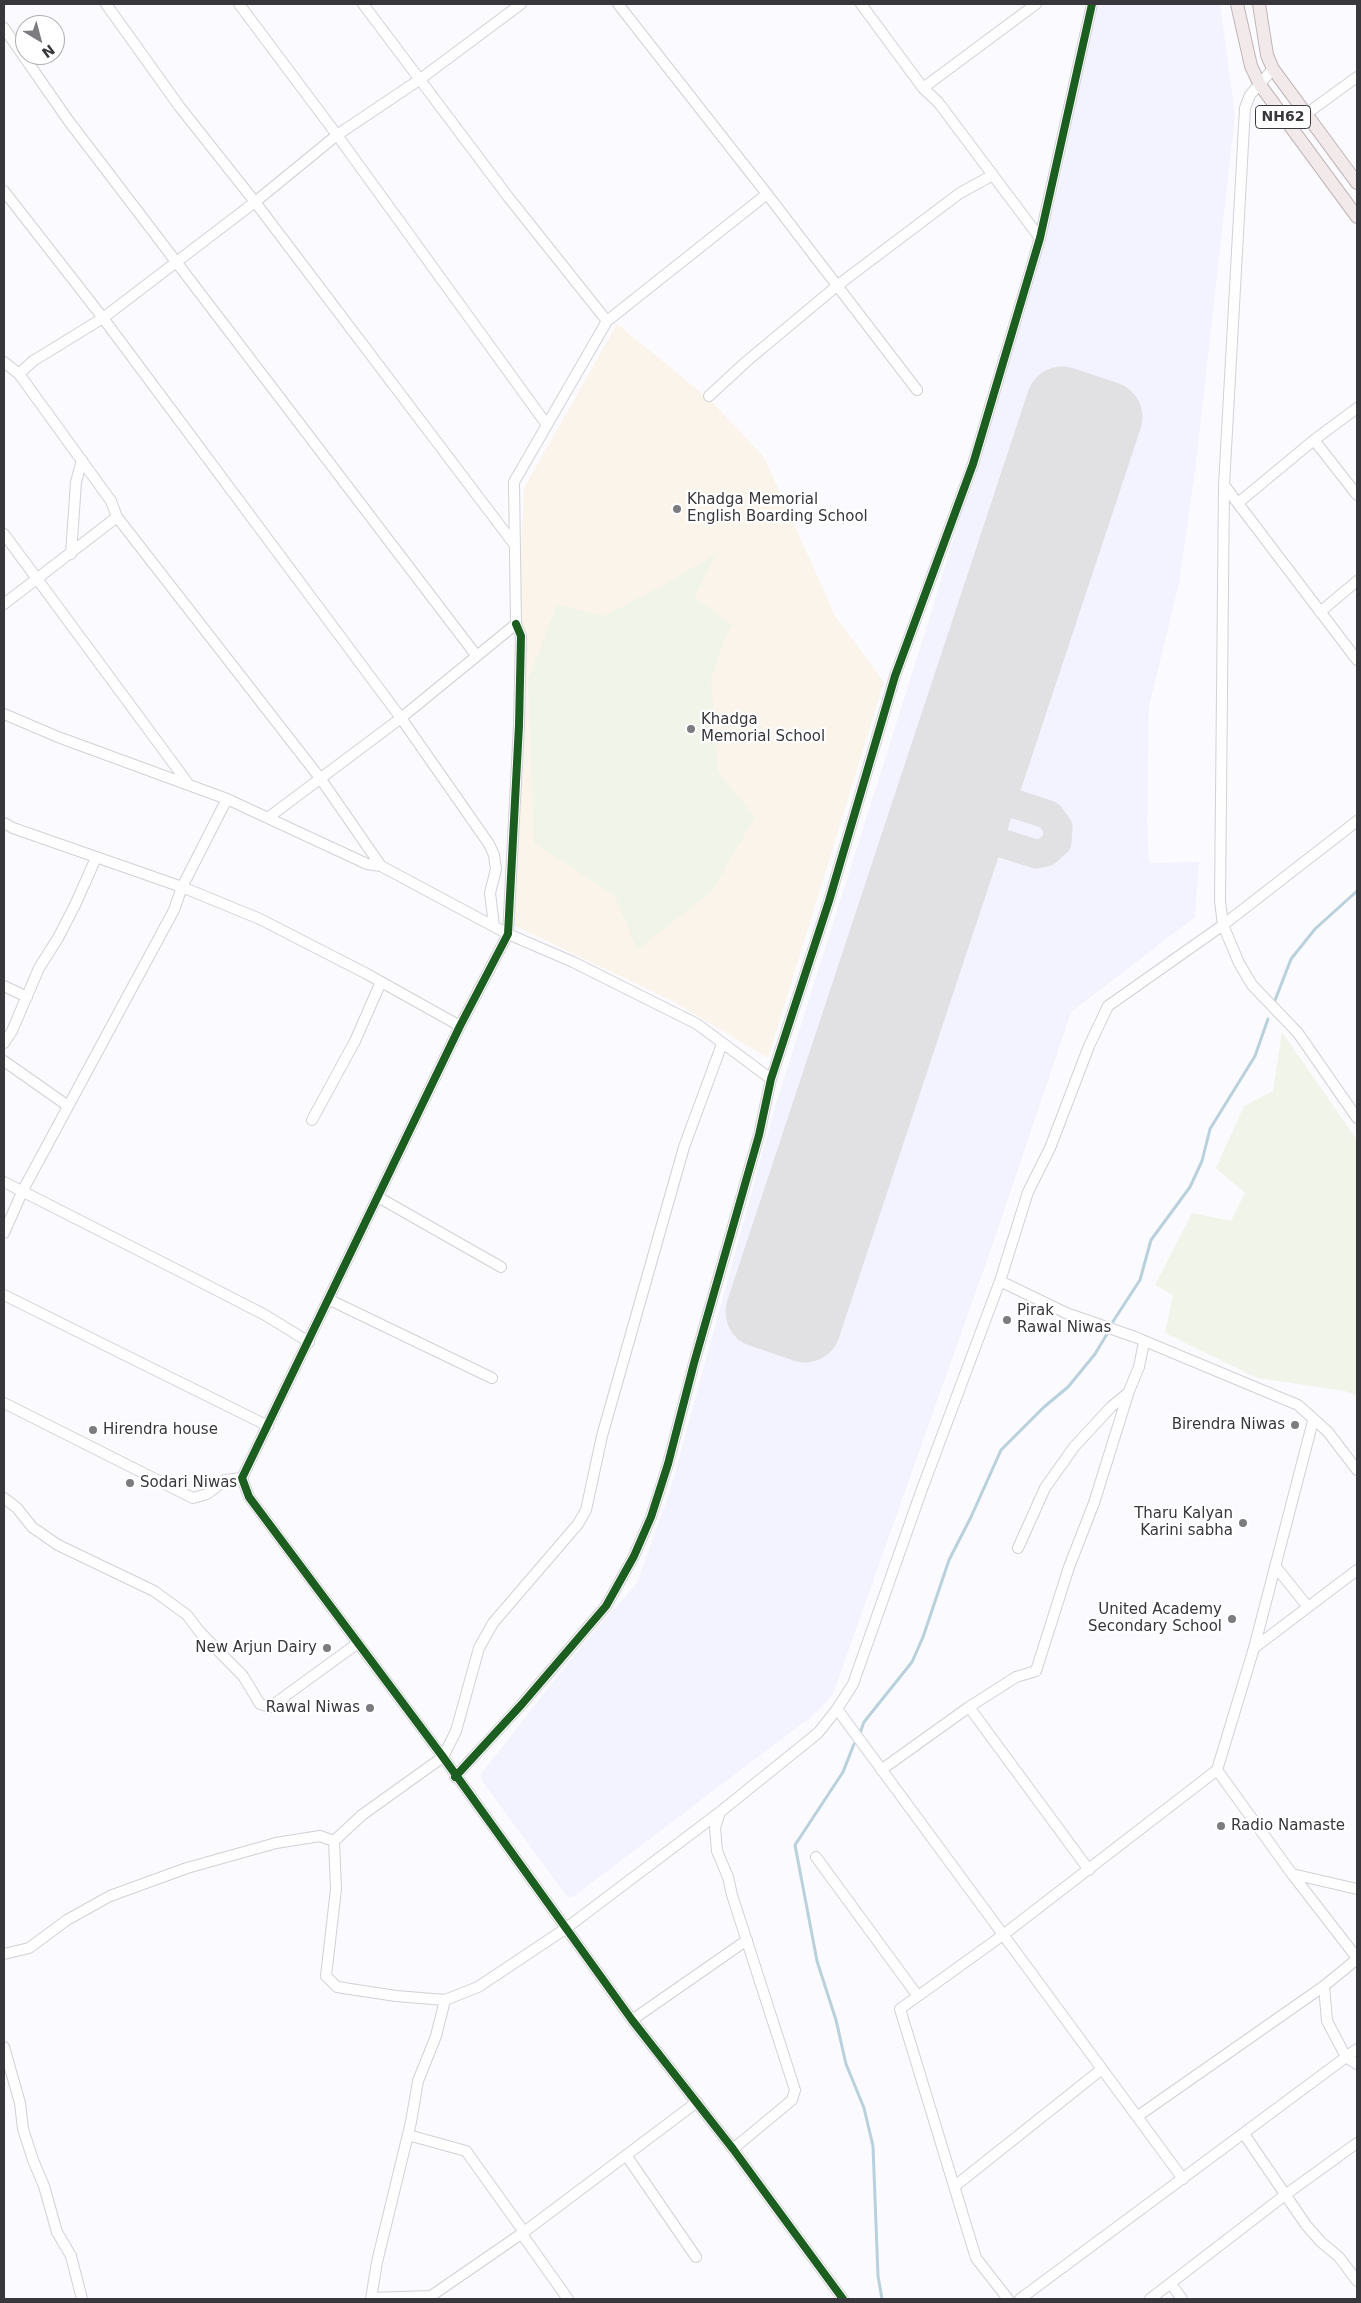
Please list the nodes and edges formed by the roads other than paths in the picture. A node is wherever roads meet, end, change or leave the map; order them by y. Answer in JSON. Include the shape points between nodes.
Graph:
{"nodes":[{"id":1,"x":106,"y":4,"type":"edge"},
{"id":2,"x":238,"y":4,"type":"edge"},
{"id":3,"x":363,"y":4,"type":"edge"},
{"id":4,"x":521,"y":4,"type":"edge"},
{"id":5,"x":618,"y":4,"type":"edge"},
{"id":6,"x":862,"y":4,"type":"edge"},
{"id":7,"x":1036,"y":4,"type":"edge"},
{"id":8,"x":1092,"y":4,"type":"edge"},
{"id":9,"x":1236,"y":4,"type":"edge"},
{"id":10,"x":1259,"y":4,"type":"edge"},
{"id":11,"x":4,"y":28,"type":"edge"},
{"id":12,"x":1273,"y":69,"type":"junction"},
{"id":13,"x":1357,"y":77,"type":"edge"},
{"id":14,"x":420,"y":80,"type":"junction"},
{"id":15,"x":1260,"y":85,"type":"junction"},
{"id":16,"x":923,"y":88,"type":"junction"},
{"id":17,"x":1306,"y":114,"type":"junction"},
{"id":18,"x":337,"y":135,"type":"junction"},
{"id":19,"x":993,"y":175,"type":"junction"},
{"id":20,"x":1357,"y":183,"type":"edge"},
{"id":21,"x":4,"y":191,"type":"edge"},
{"id":22,"x":767,"y":194,"type":"junction"},
{"id":23,"x":255,"y":202,"type":"junction"},
{"id":24,"x":1357,"y":217,"type":"edge"},
{"id":25,"x":1040,"y":238,"type":"junction"},
{"id":26,"x":177,"y":260,"type":"junction"},
{"id":27,"x":838,"y":285,"type":"junction"},
{"id":28,"x":103,"y":318,"type":"junction"},
{"id":29,"x":607,"y":321,"type":"junction"},
{"id":30,"x":4,"y":362,"type":"edge"},
{"id":31,"x":19,"y":374,"type":"junction"},
{"id":32,"x":917,"y":390,"type":"dead end"},
{"id":33,"x":709,"y":396,"type":"dead end"},
{"id":34,"x":1357,"y":408,"type":"edge"},
{"id":35,"x":547,"y":425,"type":"junction"},
{"id":36,"x":1314,"y":440,"type":"junction"},
{"id":37,"x":82,"y":460,"type":"junction"},
{"id":38,"x":1224,"y":485,"type":"junction"},
{"id":39,"x":1357,"y":495,"type":"edge"},
{"id":40,"x":1238,"y":503,"type":"junction"},
{"id":41,"x":117,"y":517,"type":"junction"},
{"id":42,"x":4,"y":534,"type":"edge"},
{"id":43,"x":514,"y":544,"type":"junction"},
{"id":44,"x":72,"y":554,"type":"junction"},
{"id":45,"x":36,"y":579,"type":"junction"},
{"id":46,"x":1357,"y":581,"type":"edge"},
{"id":47,"x":4,"y":604,"type":"edge"},
{"id":48,"x":1320,"y":612,"type":"junction"},
{"id":49,"x":516,"y":624,"type":"junction"},
{"id":50,"x":476,"y":655,"type":"junction"},
{"id":51,"x":1357,"y":660,"type":"edge"},
{"id":52,"x":4,"y":713,"type":"edge"},
{"id":53,"x":401,"y":718,"type":"junction"},
{"id":54,"x":320,"y":778,"type":"junction"},
{"id":55,"x":188,"y":783,"type":"junction"},
{"id":56,"x":227,"y":799,"type":"junction"},
{"id":57,"x":269,"y":817,"type":"junction"},
{"id":58,"x":1357,"y":821,"type":"edge"},
{"id":59,"x":4,"y":823,"type":"edge"},
{"id":60,"x":96,"y":858,"type":"junction"},
{"id":61,"x":381,"y":866,"type":"junction"},
{"id":62,"x":182,"y":887,"type":"junction"},
{"id":63,"x":1223,"y":925,"type":"junction"},
{"id":64,"x":494,"y":926,"type":"junction"},
{"id":65,"x":508,"y":934,"type":"junction"},
{"id":66,"x":381,"y":982,"type":"junction"},
{"id":67,"x":4,"y":986,"type":"edge"},
{"id":68,"x":27,"y":997,"type":"junction"},
{"id":69,"x":460,"y":1026,"type":"junction"},
{"id":70,"x":4,"y":1043,"type":"edge"},
{"id":71,"x":722,"y":1044,"type":"junction"},
{"id":72,"x":4,"y":1061,"type":"edge"},
{"id":73,"x":771,"y":1079,"type":"junction"},
{"id":74,"x":68,"y":1106,"type":"junction"},
{"id":75,"x":1357,"y":1118,"type":"edge"},
{"id":76,"x":312,"y":1120,"type":"dead end"},
{"id":77,"x":4,"y":1182,"type":"edge"},
{"id":78,"x":23,"y":1190,"type":"junction"},
{"id":79,"x":378,"y":1198,"type":"junction"},
{"id":80,"x":4,"y":1233,"type":"edge"},
{"id":81,"x":501,"y":1267,"type":"dead end"},
{"id":82,"x":1000,"y":1281,"type":"junction"},
{"id":83,"x":4,"y":1295,"type":"edge"},
{"id":84,"x":330,"y":1300,"type":"junction"},
{"id":85,"x":309,"y":1342,"type":"junction"},
{"id":86,"x":1144,"y":1342,"type":"junction"},
{"id":87,"x":492,"y":1378,"type":"dead end"},
{"id":88,"x":1128,"y":1393,"type":"junction"},
{"id":89,"x":4,"y":1403,"type":"edge"},
{"id":90,"x":1313,"y":1421,"type":"junction"},
{"id":91,"x":268,"y":1426,"type":"junction"},
{"id":92,"x":1357,"y":1470,"type":"edge"},
{"id":93,"x":242,"y":1478,"type":"junction"},
{"id":94,"x":4,"y":1498,"type":"edge"},
{"id":95,"x":1018,"y":1548,"type":"dead end"},
{"id":96,"x":1275,"y":1566,"type":"junction"},
{"id":97,"x":1357,"y":1570,"type":"edge"},
{"id":98,"x":1308,"y":1607,"type":"junction"},
{"id":99,"x":358,"y":1643,"type":"junction"},
{"id":100,"x":1254,"y":1648,"type":"junction"},
{"id":101,"x":968,"y":1706,"type":"junction"},
{"id":102,"x":837,"y":1709,"type":"junction"},
{"id":103,"x":443,"y":1757,"type":"junction"},
{"id":104,"x":881,"y":1770,"type":"junction"},
{"id":105,"x":1217,"y":1770,"type":"junction"},
{"id":106,"x":456,"y":1777,"type":"junction"},
{"id":107,"x":720,"y":1812,"type":"junction"},
{"id":108,"x":334,"y":1841,"type":"junction"},
{"id":109,"x":816,"y":1857,"type":"dead end"},
{"id":110,"x":1088,"y":1870,"type":"junction"},
{"id":111,"x":1292,"y":1874,"type":"junction"},
{"id":112,"x":1357,"y":1889,"type":"edge"},
{"id":113,"x":565,"y":1929,"type":"junction"},
{"id":114,"x":1003,"y":1935,"type":"junction"},
{"id":115,"x":747,"y":1940,"type":"junction"},
{"id":116,"x":4,"y":1954,"type":"edge"},
{"id":117,"x":1357,"y":1958,"type":"edge"},
{"id":118,"x":1324,"y":1986,"type":"junction"},
{"id":119,"x":917,"y":1995,"type":"junction"},
{"id":120,"x":445,"y":2000,"type":"junction"},
{"id":121,"x":632,"y":2020,"type":"junction"},
{"id":122,"x":4,"y":2047,"type":"edge"},
{"id":123,"x":1357,"y":2049,"type":"edge"},
{"id":124,"x":1346,"y":2057,"type":"junction"},
{"id":125,"x":1357,"y":2064,"type":"edge"},
{"id":126,"x":1102,"y":2069,"type":"junction"},
{"id":127,"x":697,"y":2102,"type":"junction"},
{"id":128,"x":1138,"y":2116,"type":"junction"},
{"id":129,"x":1244,"y":2134,"type":"junction"},
{"id":130,"x":408,"y":2135,"type":"junction"},
{"id":131,"x":1357,"y":2143,"type":"edge"},
{"id":132,"x":733,"y":2149,"type":"junction"},
{"id":133,"x":626,"y":2155,"type":"junction"},
{"id":134,"x":1183,"y":2179,"type":"junction"},
{"id":135,"x":955,"y":2186,"type":"junction"},
{"id":136,"x":1285,"y":2195,"type":"junction"},
{"id":137,"x":522,"y":2232,"type":"junction"},
{"id":138,"x":696,"y":2257,"type":"dead end"},
{"id":139,"x":1357,"y":2281,"type":"edge"},
{"id":140,"x":1171,"y":2284,"type":"junction"},
{"id":141,"x":432,"y":2297,"type":"edge"},
{"id":142,"x":82,"y":2299,"type":"edge"},
{"id":143,"x":371,"y":2299,"type":"edge"},
{"id":144,"x":568,"y":2299,"type":"edge"},
{"id":145,"x":843,"y":2299,"type":"edge"},
{"id":146,"x":1008,"y":2299,"type":"edge"},
{"id":147,"x":1020,"y":2299,"type":"edge"},
{"id":148,"x":1150,"y":2299,"type":"edge"},
{"id":149,"x":1182,"y":2299,"type":"edge"}],
"edges":[{"from":1,"to":23,"type":"street","via":[[179,106]]},
{"from":2,"to":18,"type":"street"},
{"from":3,"to":14,"type":"street"},
{"from":4,"to":14,"type":"street"},
{"from":5,"to":22,"type":"street"},
{"from":6,"to":16,"type":"street"},
{"from":7,"to":16,"type":"street"},
{"from":8,"to":25,"type":"street"},
{"from":9,"to":15,"type":"main road","number":"NH62","via":[[1250,66]]},
{"from":10,"to":12,"type":"main road","number":"NH62"},
{"from":11,"to":26,"type":"street","via":[[68,120]]},
{"from":12,"to":15,"type":"street"},
{"from":12,"to":17,"type":"main road","number":"NH62"},
{"from":13,"to":17,"type":"street"},
{"from":14,"to":18,"type":"street"},
{"from":14,"to":29,"type":"street","via":[[508,198]]},
{"from":15,"to":24,"type":"main road","number":"NH62"},
{"from":15,"to":38,"type":"street","via":[[1250,95],[1245,108]]},
{"from":16,"to":19,"type":"street","via":[[938,102]]},
{"from":17,"to":20,"type":"main road","number":"NH62"},
{"from":18,"to":23,"type":"street"},
{"from":18,"to":35,"type":"street"},
{"from":19,"to":25,"type":"street"},
{"from":19,"to":27,"type":"street","via":[[960,193]]},
{"from":21,"to":28,"type":"street"},
{"from":22,"to":27,"type":"street"},
{"from":22,"to":29,"type":"street"},
{"from":23,"to":26,"type":"street"},
{"from":23,"to":43,"type":"street"},
{"from":25,"to":73,"type":"street","via":[[973,464],[895,676],[829,901]]},
{"from":26,"to":28,"type":"street"},
{"from":26,"to":50,"type":"street"},
{"from":27,"to":32,"type":"street"},
{"from":27,"to":33,"type":"street"},
{"from":28,"to":31,"type":"street","via":[[33,361]]},
{"from":28,"to":53,"type":"street"},
{"from":29,"to":35,"type":"street"},
{"from":30,"to":31,"type":"street"},
{"from":31,"to":37,"type":"street"},
{"from":34,"to":36,"type":"street"},
{"from":35,"to":43,"type":"street","via":[[514,482]]},
{"from":36,"to":39,"type":"street"},
{"from":36,"to":40,"type":"street"},
{"from":37,"to":41,"type":"street","via":[[112,501]]},
{"from":37,"to":44,"type":"street","via":[[76,482]]},
{"from":38,"to":40,"type":"street"},
{"from":38,"to":63,"type":"street","via":[[1220,901]]},
{"from":40,"to":48,"type":"street"},
{"from":41,"to":44,"type":"street"},
{"from":41,"to":54,"type":"street"},
{"from":42,"to":45,"type":"street"},
{"from":43,"to":49,"type":"street"},
{"from":44,"to":45,"type":"street"},
{"from":45,"to":47,"type":"street"},
{"from":45,"to":55,"type":"street"},
{"from":46,"to":48,"type":"street"},
{"from":48,"to":51,"type":"street"},
{"from":49,"to":50,"type":"street"},
{"from":49,"to":65,"type":"street","via":[[521,636],[519,725]]},
{"from":50,"to":53,"type":"street"},
{"from":52,"to":55,"type":"street","via":[[58,737]]},
{"from":53,"to":54,"type":"street"},
{"from":53,"to":64,"type":"street","via":[[494,855],[496,868],[490,893]]},
{"from":54,"to":57,"type":"street"},
{"from":54,"to":61,"type":"street"},
{"from":55,"to":56,"type":"street"},
{"from":56,"to":57,"type":"street"},
{"from":56,"to":62,"type":"street"},
{"from":57,"to":61,"type":"street","via":[[366,864]]},
{"from":58,"to":63,"type":"street"},
{"from":59,"to":60,"type":"street"},
{"from":60,"to":62,"type":"street"},
{"from":60,"to":68,"type":"street"},
{"from":61,"to":64,"type":"street"},
{"from":62,"to":66,"type":"street","via":[[260,919]]},
{"from":62,"to":74,"type":"street","via":[[174,910]]},
{"from":63,"to":75,"type":"street","via":[[1252,985],[1298,1033]]},
{"from":63,"to":82,"type":"street","via":[[1108,1006],[1050,1148],[1028,1192]]},
{"from":64,"to":65,"type":"street"},
{"from":65,"to":69,"type":"street"},
{"from":65,"to":71,"type":"street","via":[[573,962],[697,1024]]},
{"from":66,"to":69,"type":"street"},
{"from":66,"to":76,"type":"street","via":[[355,1041]]},
{"from":67,"to":68,"type":"street"},
{"from":68,"to":70,"type":"street"},
{"from":69,"to":79,"type":"street"},
{"from":71,"to":73,"type":"street"},
{"from":71,"to":103,"type":"street","via":[[684,1147],[602,1436],[586,1510],[578,1524],[493,1623],[479,1648],[456,1730]]},
{"from":72,"to":74,"type":"street"},
{"from":73,"to":106,"type":"street","via":[[759,1135],[668,1464],[634,1556],[606,1606]]},
{"from":74,"to":78,"type":"street"},
{"from":77,"to":78,"type":"street"},
{"from":78,"to":80,"type":"street"},
{"from":78,"to":85,"type":"street","via":[[265,1315]]},
{"from":79,"to":81,"type":"street"},
{"from":79,"to":84,"type":"street"},
{"from":82,"to":86,"type":"street","via":[[1066,1313]]},
{"from":82,"to":102,"type":"street","via":[[918,1498],[853,1684]]},
{"from":83,"to":91,"type":"street"},
{"from":84,"to":85,"type":"street"},
{"from":84,"to":87,"type":"street"},
{"from":85,"to":91,"type":"street"},
{"from":86,"to":88,"type":"street","via":[[1139,1367]]},
{"from":86,"to":90,"type":"street","via":[[1298,1405]]},
{"from":88,"to":95,"type":"street","via":[[1111,1406],[1074,1447],[1045,1488]]},
{"from":88,"to":101,"type":"street","via":[[1036,1671],[1016,1677]]},
{"from":89,"to":93,"type":"street","via":[[193,1498],[207,1494],[225,1480]]},
{"from":90,"to":92,"type":"street","via":[[1328,1432]]},
{"from":90,"to":96,"type":"street"},
{"from":91,"to":93,"type":"street"},
{"from":93,"to":99,"type":"street","via":[[249,1497]]},
{"from":94,"to":99,"type":"street","via":[[32,1527],[58,1545],[154,1591],[187,1615],[243,1676],[260,1704],[270,1708]]},
{"from":96,"to":98,"type":"street"},
{"from":96,"to":100,"type":"street"},
{"from":97,"to":98,"type":"street"},
{"from":98,"to":100,"type":"street"},
{"from":99,"to":103,"type":"street"},
{"from":100,"to":105,"type":"street"},
{"from":101,"to":104,"type":"street"},
{"from":101,"to":110,"type":"street"},
{"from":102,"to":104,"type":"street"},
{"from":102,"to":107,"type":"street","via":[[818,1732]]},
{"from":103,"to":106,"type":"street"},
{"from":103,"to":108,"type":"street","via":[[362,1815]]},
{"from":104,"to":114,"type":"street"},
{"from":105,"to":110,"type":"street"},
{"from":105,"to":111,"type":"street"},
{"from":106,"to":113,"type":"street"},
{"from":107,"to":113,"type":"street"},
{"from":107,"to":115,"type":"street","via":[[715,1828],[716,1851],[728,1877]]},
{"from":108,"to":116,"type":"street","via":[[320,1836],[276,1843],[187,1868],[110,1896],[67,1920],[30,1948]]},
{"from":108,"to":120,"type":"street","via":[[336,1889],[326,1976],[336,1987]]},
{"from":109,"to":119,"type":"street"},
{"from":110,"to":114,"type":"street"},
{"from":111,"to":112,"type":"street"},
{"from":111,"to":117,"type":"street"},
{"from":113,"to":120,"type":"street","via":[[478,1987]]},
{"from":113,"to":121,"type":"street"},
{"from":114,"to":119,"type":"street"},
{"from":114,"to":126,"type":"street"},
{"from":115,"to":121,"type":"street"},
{"from":115,"to":132,"type":"street","via":[[795,2090],[792,2100]]},
{"from":117,"to":118,"type":"street"},
{"from":118,"to":124,"type":"street","via":[[1327,2021]]},
{"from":118,"to":128,"type":"street"},
{"from":119,"to":135,"type":"street","via":[[900,2009]]},
{"from":120,"to":130,"type":"street","via":[[436,2036],[418,2080]]},
{"from":121,"to":127,"type":"street"},
{"from":122,"to":142,"type":"street","via":[[20,2103],[23,2129],[57,2232],[71,2256]]},
{"from":123,"to":124,"type":"street"},
{"from":124,"to":125,"type":"street"},
{"from":124,"to":129,"type":"street"},
{"from":126,"to":128,"type":"street"},
{"from":126,"to":135,"type":"street"},
{"from":127,"to":132,"type":"street"},
{"from":127,"to":133,"type":"street"},
{"from":128,"to":134,"type":"street"},
{"from":129,"to":134,"type":"street"},
{"from":129,"to":136,"type":"street"},
{"from":130,"to":137,"type":"street","via":[[466,2151]]},
{"from":130,"to":143,"type":"street","via":[[376,2262]]},
{"from":131,"to":136,"type":"street"},
{"from":132,"to":145,"type":"street"},
{"from":133,"to":137,"type":"street"},
{"from":133,"to":138,"type":"street"},
{"from":134,"to":147,"type":"street"},
{"from":135,"to":146,"type":"street","via":[[976,2258]]},
{"from":136,"to":139,"type":"street","via":[[1306,2225],[1339,2257]]},
{"from":136,"to":140,"type":"street"},
{"from":137,"to":141,"type":"street"},
{"from":137,"to":144,"type":"street"},
{"from":140,"to":148,"type":"street"},
{"from":140,"to":149,"type":"street"},
{"from":141,"to":143,"type":"street"}]}
